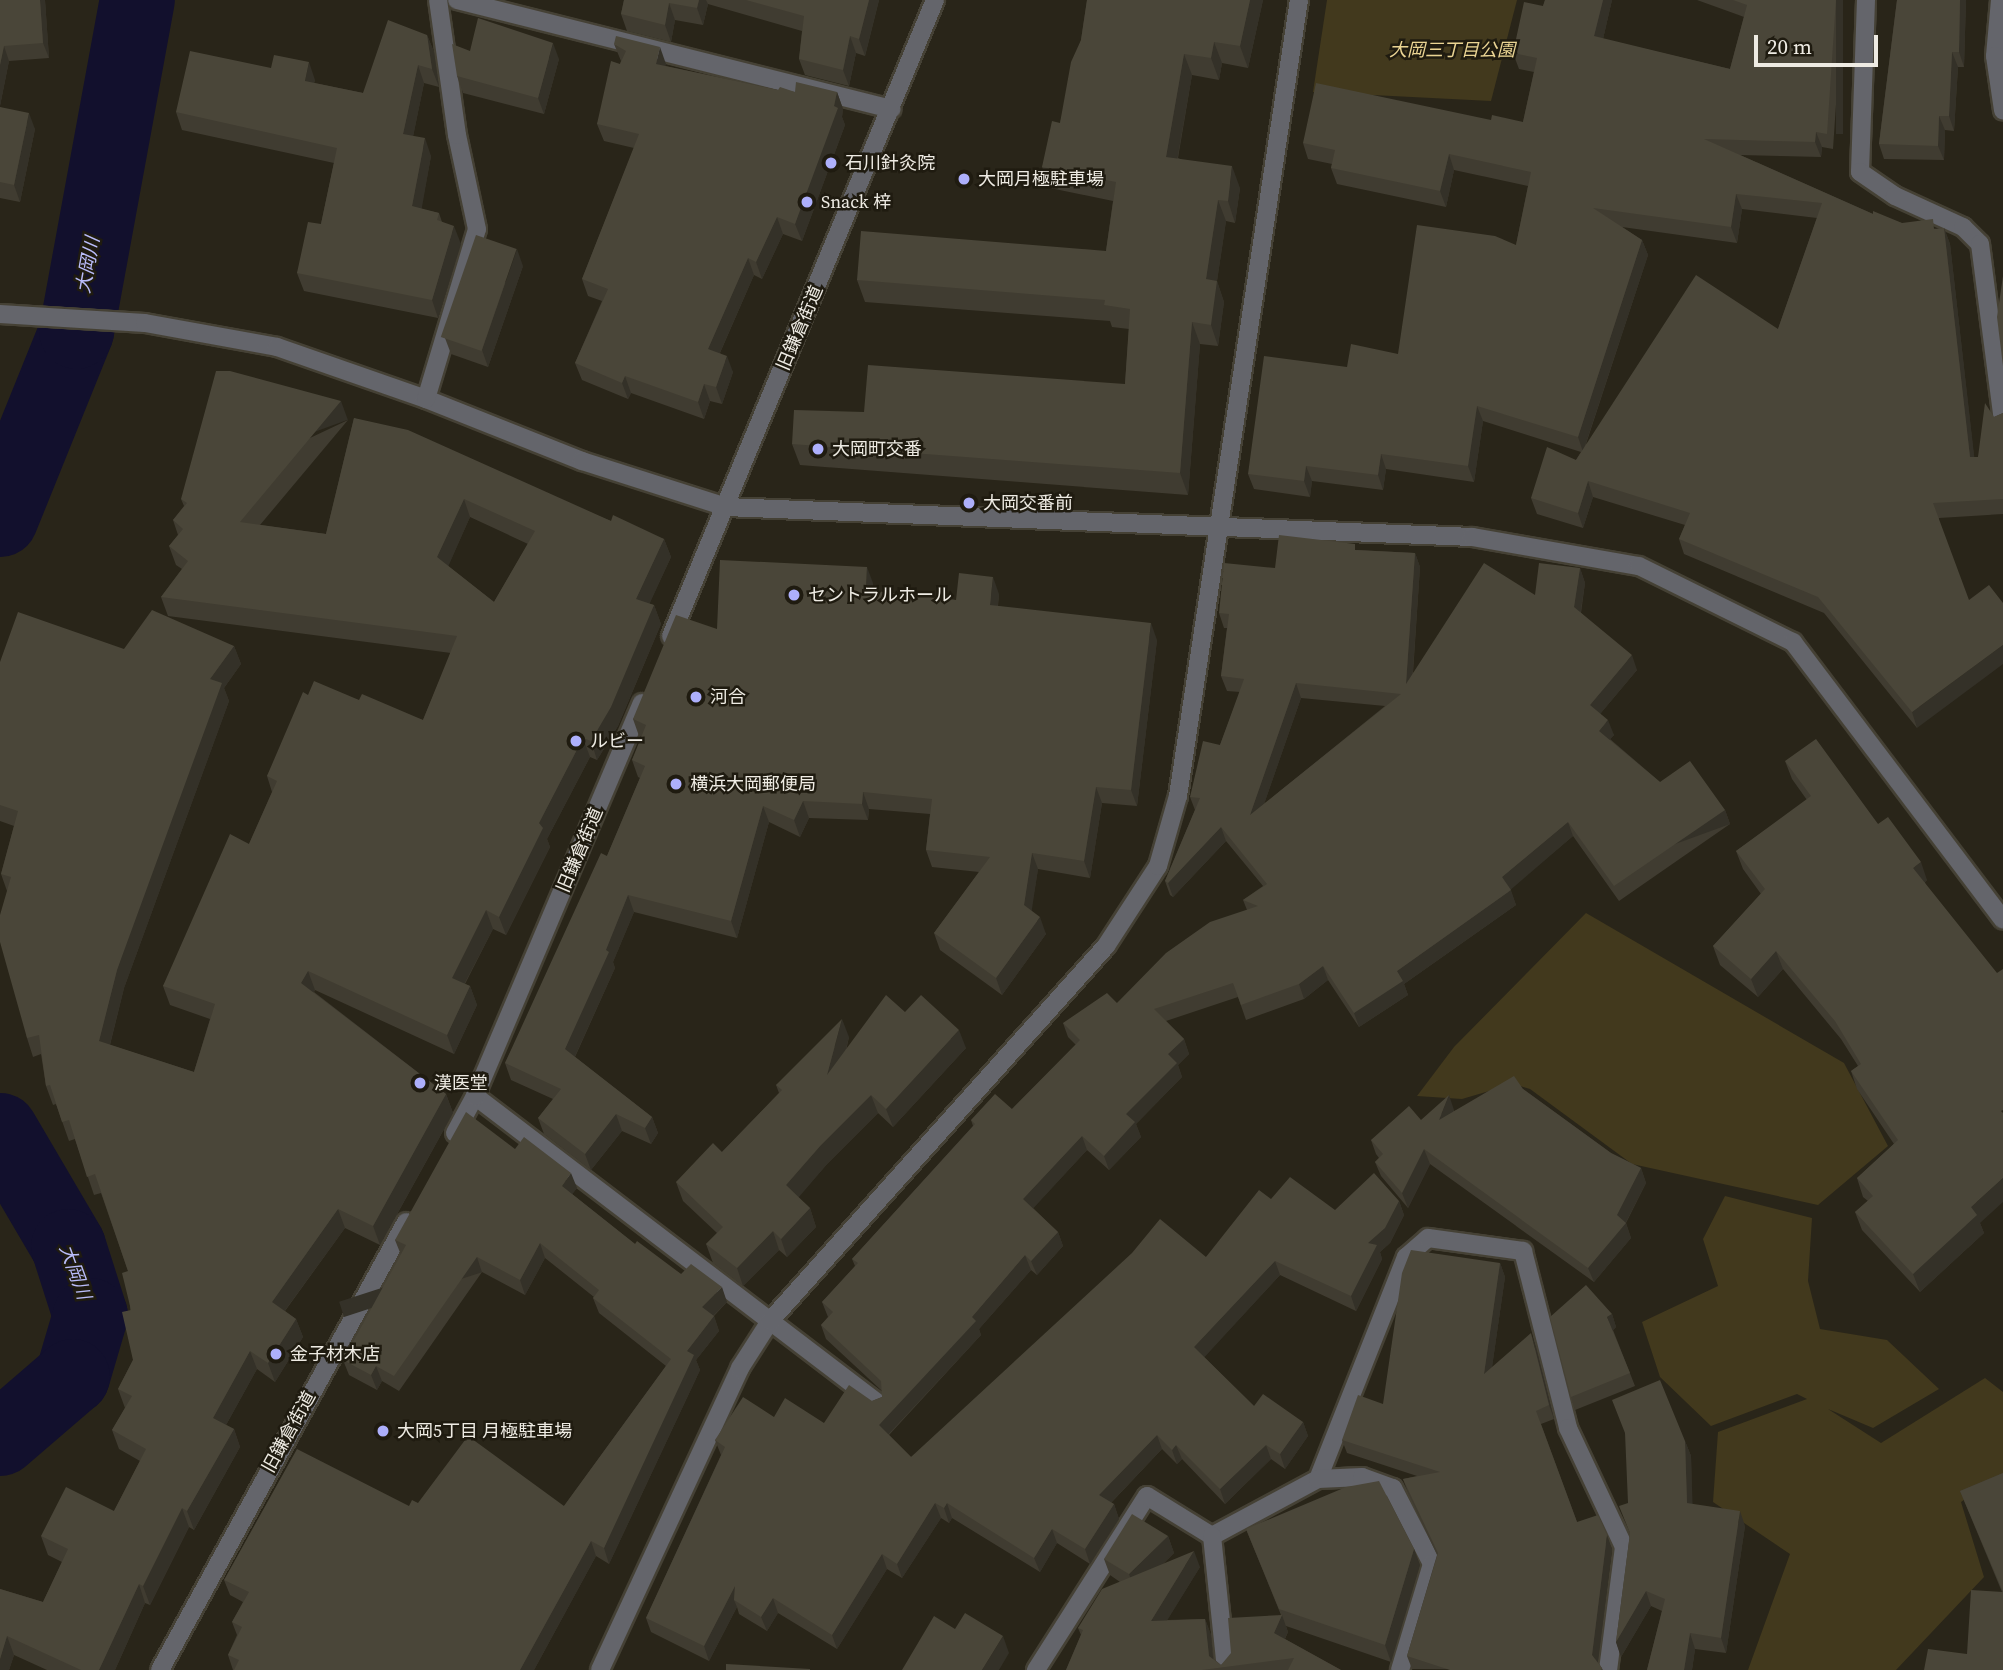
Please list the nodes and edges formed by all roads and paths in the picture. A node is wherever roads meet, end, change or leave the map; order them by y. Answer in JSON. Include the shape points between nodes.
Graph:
{"nodes":[{"id":1,"x":438,"y":0,"type":"edge"},
{"id":2,"x":457,"y":0,"type":"edge"},
{"id":3,"x":935,"y":0,"type":"edge"},
{"id":4,"x":1299,"y":0,"type":"edge"},
{"id":5,"x":1866,"y":0,"type":"edge"},
{"id":6,"x":2000,"y":0,"type":"edge"},
{"id":7,"x":892,"y":109,"type":"junction"},
{"id":8,"x":2003,"y":110,"type":"edge"},
{"id":9,"x":3,"y":314,"type":"edge"},
{"id":10,"x":426,"y":399,"type":"junction"},
{"id":11,"x":2003,"y":422,"type":"edge"},
{"id":12,"x":726,"y":506,"type":"junction"},
{"id":13,"x":1219,"y":527,"type":"junction"},
{"id":14,"x":661,"y":659,"type":"edge"},
{"id":15,"x":650,"y":684,"type":"edge"},
{"id":16,"x":2003,"y":920,"type":"edge"},
{"id":17,"x":475,"y":1096,"type":"junction"},
{"id":18,"x":448,"y":1144,"type":"edge"},
{"id":19,"x":416,"y":1204,"type":"edge"},
{"id":20,"x":770,"y":1321,"type":"junction"},
{"id":21,"x":879,"y":1404,"type":"edge"},
{"id":22,"x":1318,"y":1479,"type":"junction"},
{"id":23,"x":1212,"y":1536,"type":"junction"},
{"id":24,"x":160,"y":1670,"type":"edge"},
{"id":25,"x":600,"y":1670,"type":"edge"},
{"id":26,"x":1036,"y":1670,"type":"edge"},
{"id":27,"x":1226,"y":1670,"type":"edge"},
{"id":28,"x":1400,"y":1670,"type":"edge"},
{"id":29,"x":1608,"y":1670,"type":"edge"}],
"edges":[{"from":1,"to":10,"type":"street","via":[[457,135],[477,229]]},
{"from":2,"to":7,"type":"street"},
{"from":3,"to":7,"type":"street","name":"旧鎌倉街道"},
{"from":4,"to":13,"type":"street"},
{"from":5,"to":11,"type":"street","via":[[1860,172],[1895,196],[1963,226],[1980,244]]},
{"from":6,"to":8,"type":"street","via":[[1995,55]]},
{"from":7,"to":12,"type":"street","name":"旧鎌倉街道"},
{"from":9,"to":10,"type":"street","via":[[145,323],[277,347]]},
{"from":10,"to":12,"type":"street","via":[[582,461]]},
{"from":12,"to":13,"type":"street"},
{"from":12,"to":14,"type":"street","name":"旧鎌倉街道"},
{"from":13,"to":16,"type":"street","via":[[1472,537],[1639,566],[1676,583],[1793,642]]},
{"from":13,"to":20,"type":"street","via":[[1178,796],[1158,866],[1106,947]]},
{"from":15,"to":17,"type":"street","name":"旧鎌倉街道"},
{"from":17,"to":18,"type":"street","name":"旧鎌倉街道"},
{"from":17,"to":20,"type":"street"},
{"from":19,"to":24,"type":"street","name":"旧鎌倉街道"},
{"from":20,"to":21,"type":"street"},
{"from":20,"to":25,"type":"street","via":[[740,1368]]},
{"from":22,"to":23,"type":"street"},
{"from":22,"to":28,"type":"street","via":[[1362,1478],[1393,1488],[1432,1564]]},
{"from":22,"to":29,"type":"street","via":[[1406,1257],[1428,1238],[1523,1251],[1568,1428],[1624,1547]]},
{"from":23,"to":26,"type":"street","via":[[1147,1496]]},
{"from":23,"to":27,"type":"street"}]}
